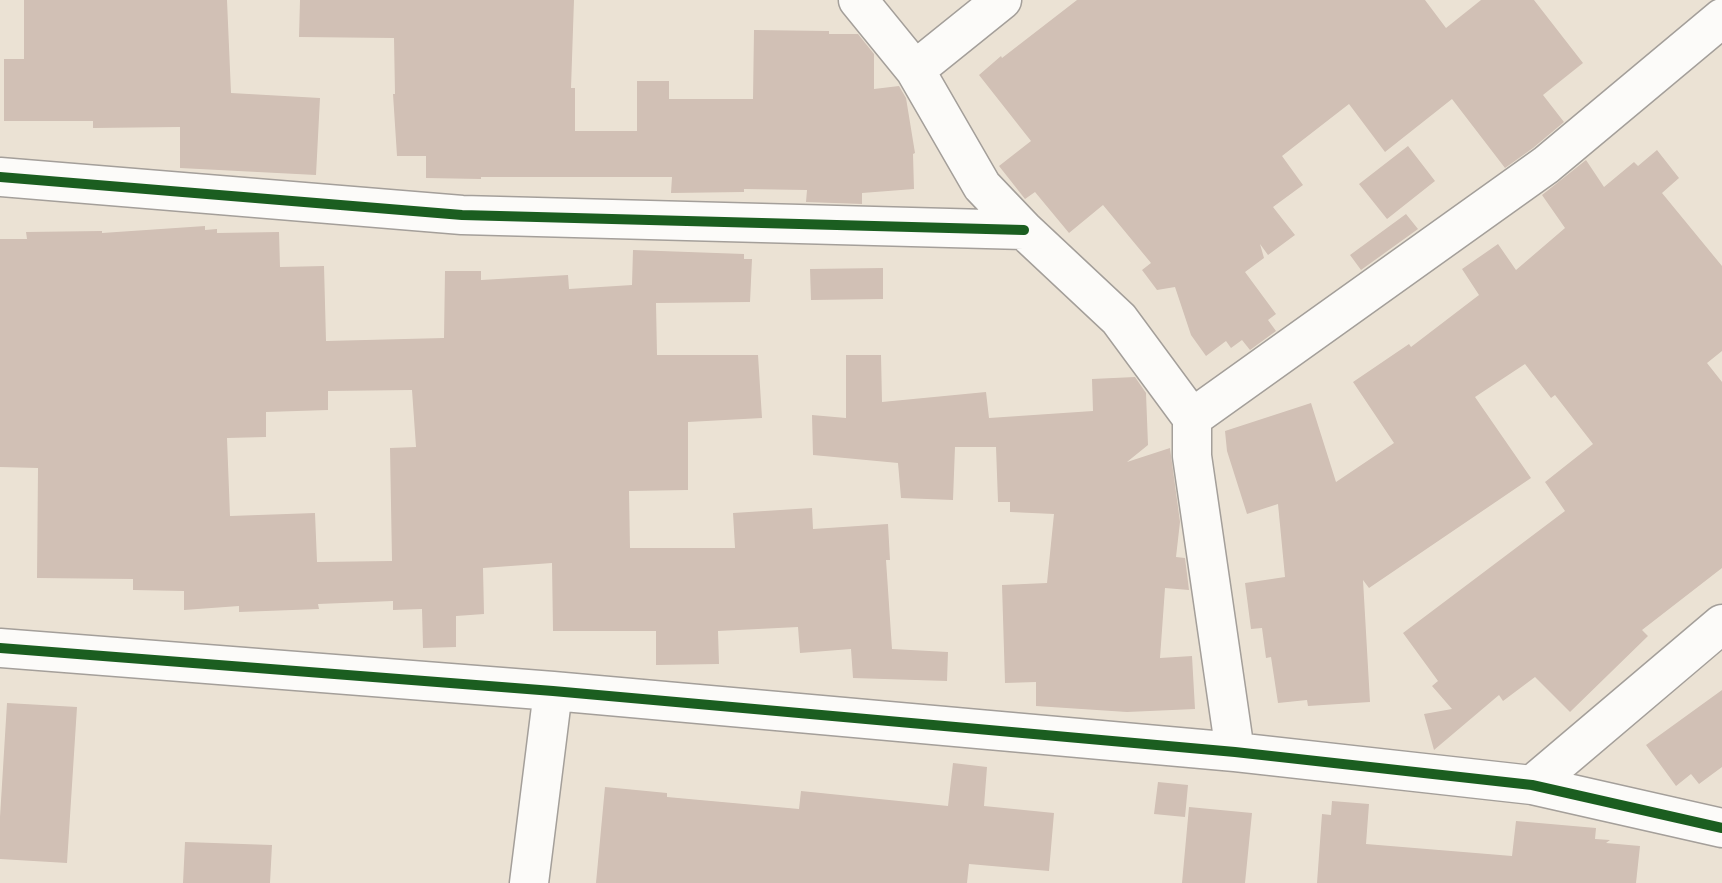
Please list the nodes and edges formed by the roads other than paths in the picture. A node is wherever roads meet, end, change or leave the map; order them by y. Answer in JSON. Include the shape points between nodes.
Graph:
{"nodes":[{"id":1,"x":858,"y":0,"type":"edge"},
{"id":2,"x":1002,"y":0,"type":"edge"},
{"id":3,"x":1722,"y":18,"type":"edge"},
{"id":4,"x":915,"y":69,"type":"junction"},
{"id":5,"x":0,"y":177,"type":"edge"},
{"id":6,"x":1024,"y":230,"type":"junction"},
{"id":7,"x":1192,"y":418,"type":"junction"},
{"id":8,"x":1722,"y":624,"type":"edge"},
{"id":9,"x":0,"y":648,"type":"edge"},
{"id":10,"x":553,"y":691,"type":"junction"},
{"id":11,"x":1235,"y":752,"type":"junction"},
{"id":12,"x":1532,"y":785,"type":"junction"},
{"id":13,"x":1722,"y":828,"type":"edge"},
{"id":14,"x":529,"y":883,"type":"edge"}],
"edges":[{"from":1,"to":4,"type":"street"},
{"from":2,"to":4,"type":"street"},
{"from":3,"to":7,"type":"street","via":[[1546,165]]},
{"from":4,"to":6,"type":"street","via":[[982,186]]},
{"from":5,"to":6,"type":"street","via":[[462,215]]},
{"from":6,"to":7,"type":"street","via":[[1119,319]]},
{"from":7,"to":11,"type":"street","via":[[1192,456]]},
{"from":8,"to":12,"type":"street"},
{"from":9,"to":10,"type":"street"},
{"from":10,"to":11,"type":"street"},
{"from":10,"to":14,"type":"street"},
{"from":11,"to":12,"type":"street"},
{"from":12,"to":13,"type":"street"}]}
